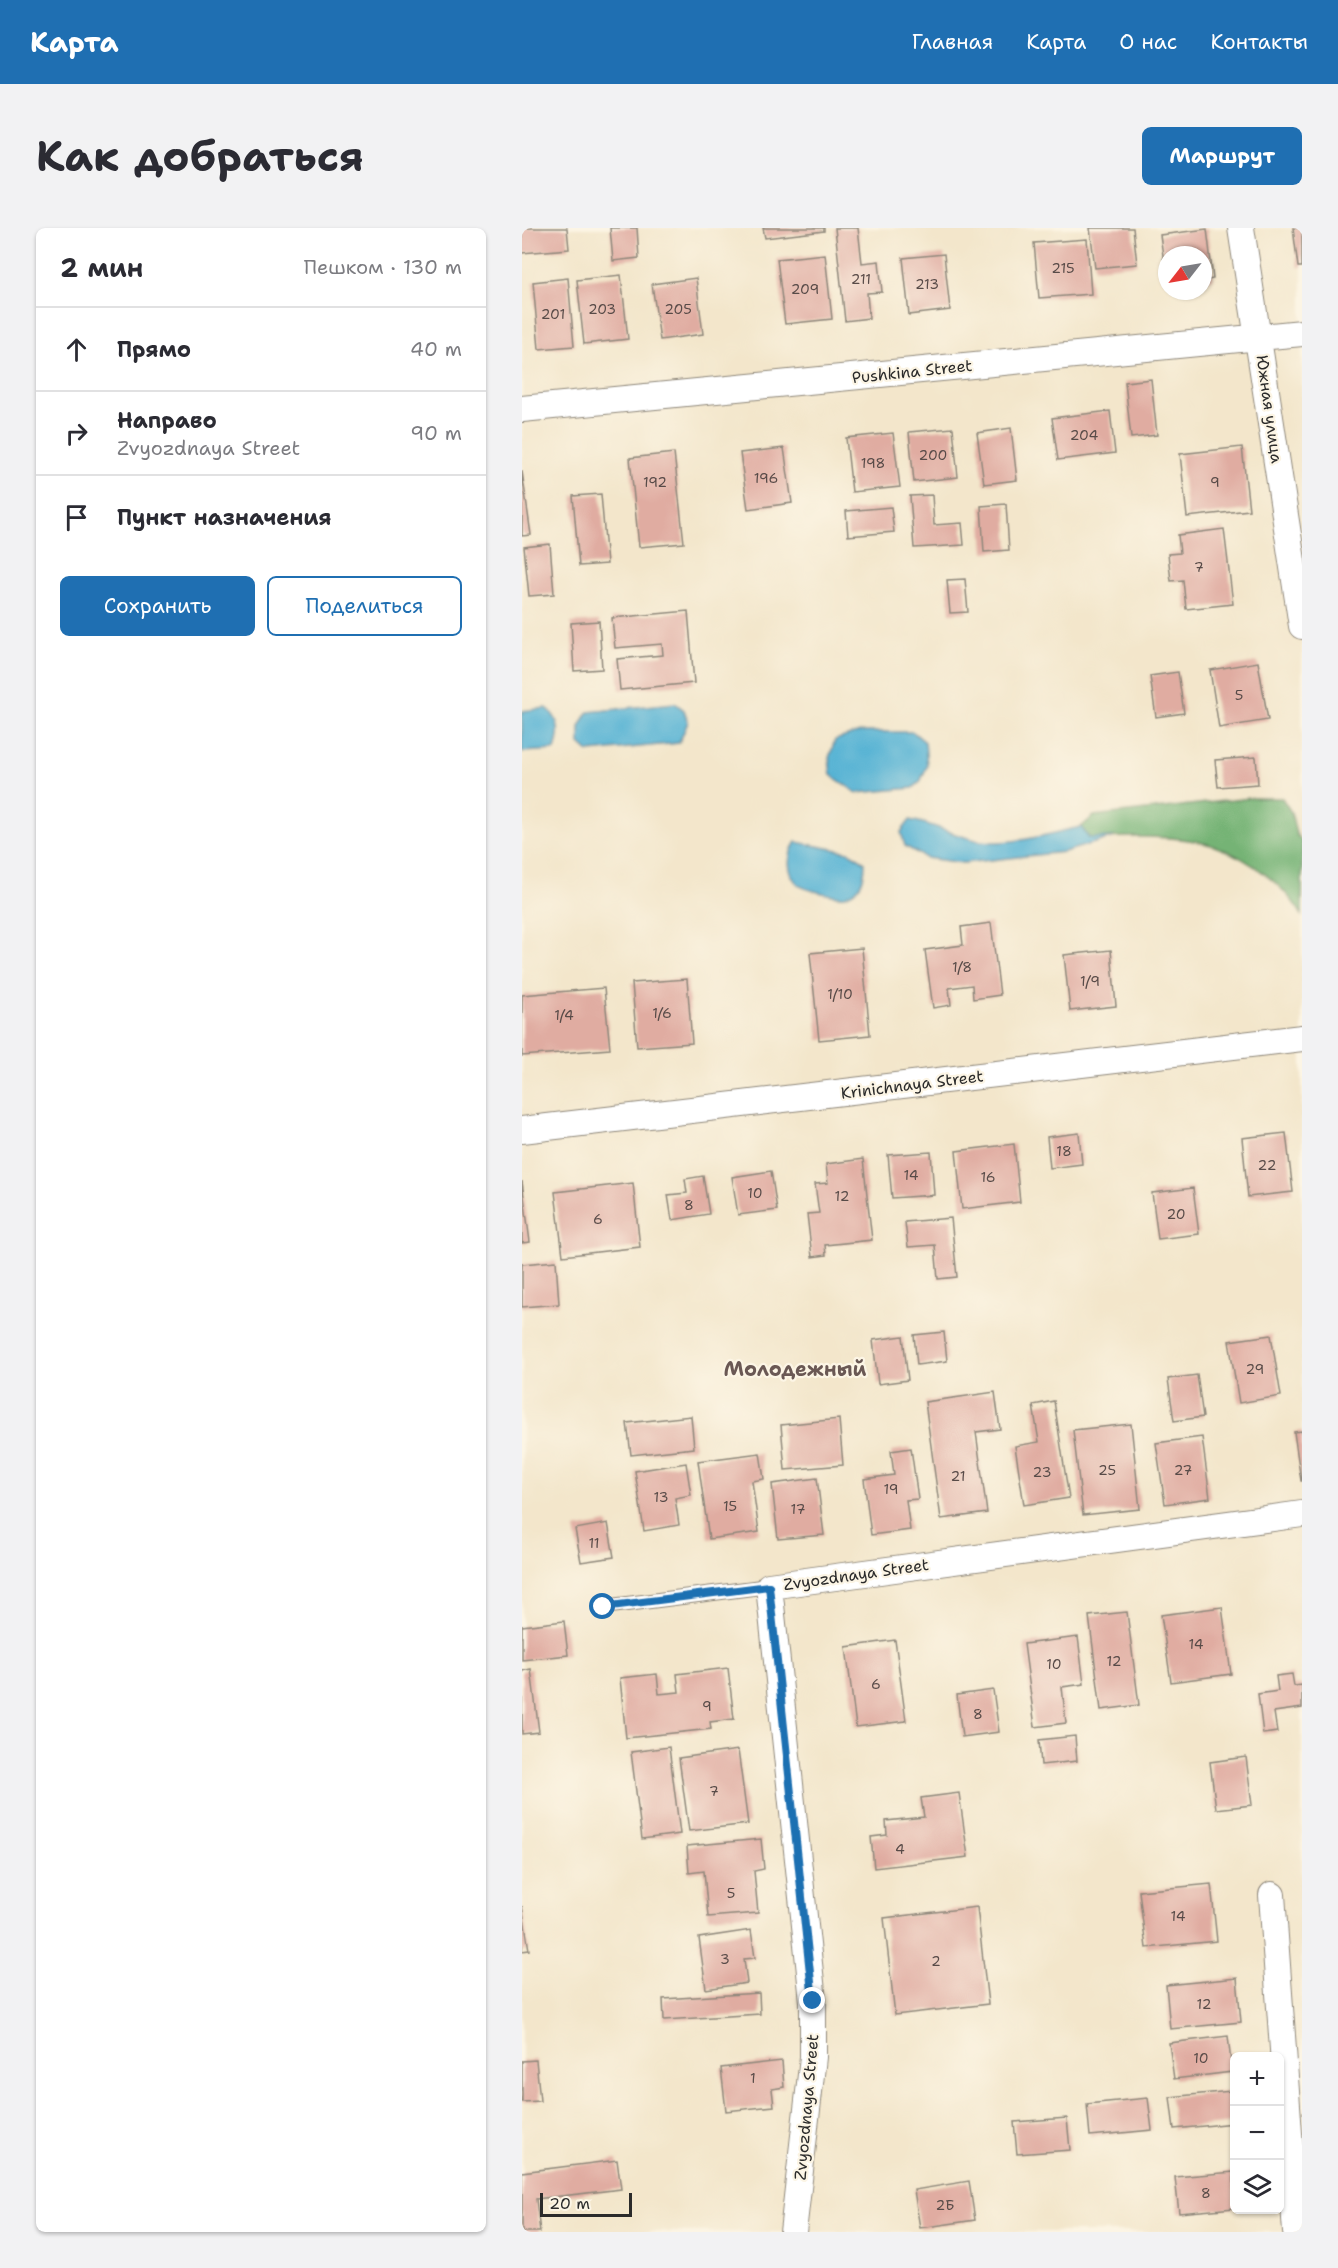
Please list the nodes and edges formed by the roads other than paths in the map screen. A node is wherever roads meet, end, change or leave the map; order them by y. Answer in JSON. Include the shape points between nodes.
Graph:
{"nodes":[{"id":1,"x":1240,"y":228,"type":"edge"},
{"id":2,"x":1302,"y":333,"type":"edge"},
{"id":3,"x":1259,"y":337,"type":"junction"},
{"id":4,"x":522,"y":409,"type":"edge"},
{"id":5,"x":1302,"y":626,"type":"edge"},
{"id":6,"x":1302,"y":1038,"type":"edge"},
{"id":7,"x":522,"y":1130,"type":"edge"},
{"id":8,"x":1302,"y":1514,"type":"edge"},
{"id":9,"x":769,"y":1586,"type":"junction"},
{"id":10,"x":603,"y":1607,"type":"dead end"},
{"id":11,"x":1272,"y":1894,"type":"dead end"},
{"id":12,"x":1294,"y":2098,"type":"edge"},
{"id":13,"x":793,"y":2232,"type":"edge"},
{"id":14,"x":1296,"y":2232,"type":"edge"}],
"edges":[{"from":1,"to":3,"type":"street","name":"Южная улица"},
{"from":2,"to":3,"type":"street","name":"Pushkina Street"},
{"from":3,"to":4,"type":"street","name":"Pushkina Street"},
{"from":3,"to":5,"type":"street","name":"Южная улица"},
{"from":6,"to":7,"type":"street","name":"Krinichnaya Street"},
{"from":8,"to":9,"type":"street","name":"Zvyozdnaya Street"},
{"from":9,"to":10,"type":"lane"},
{"from":9,"to":13,"type":"street","name":"Zvyozdnaya Street","via":[[813,2001],[809,2108]]},
{"from":11,"to":12,"type":"street"},
{"from":12,"to":14,"type":"street"}]}
